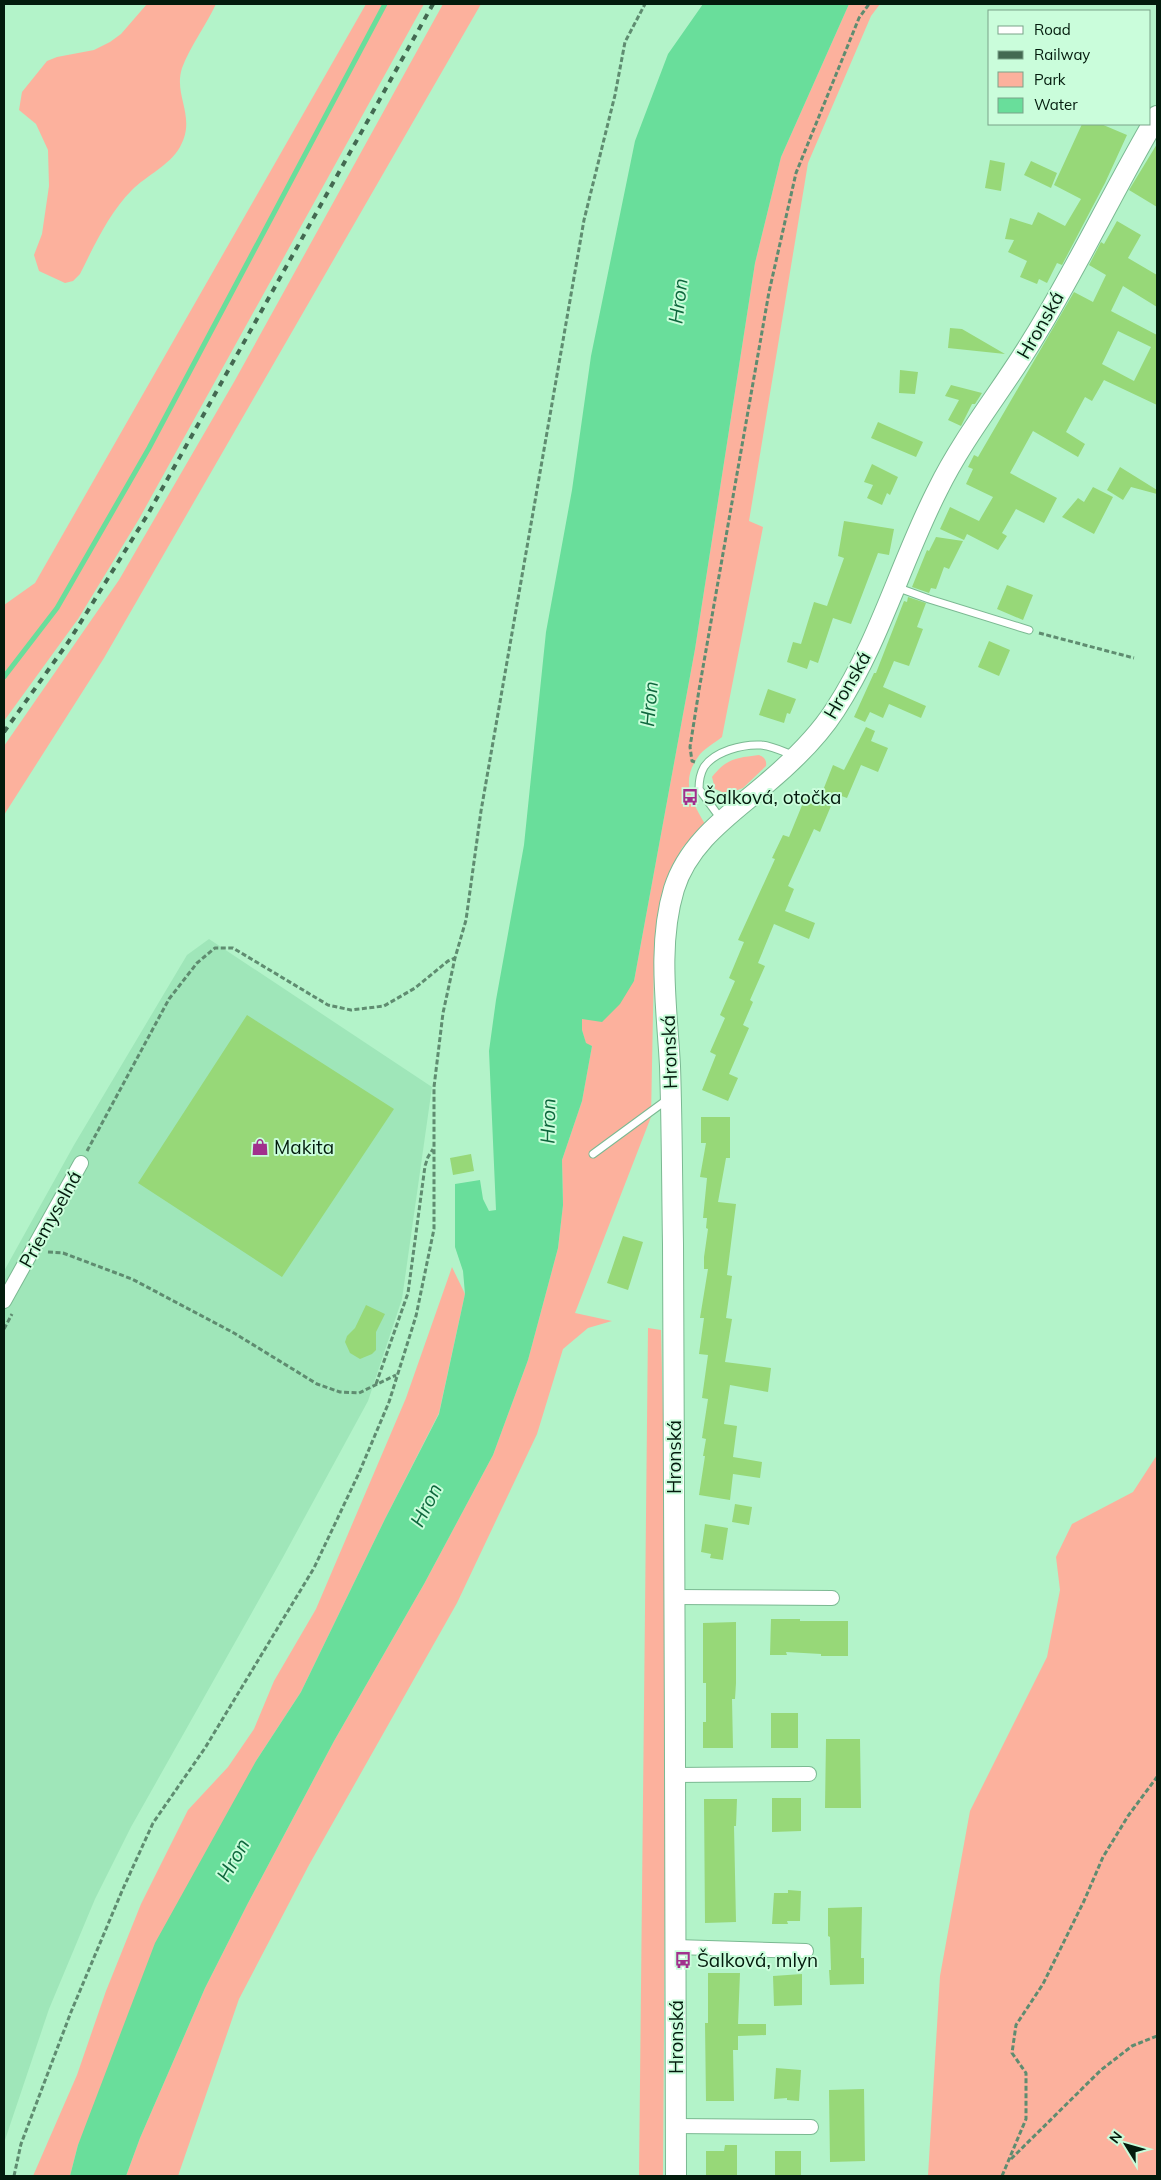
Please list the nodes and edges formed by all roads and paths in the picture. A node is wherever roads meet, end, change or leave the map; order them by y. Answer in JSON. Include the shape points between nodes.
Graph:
{"nodes":[{"id":1,"x":645,"y":4,"type":"edge"},
{"id":2,"x":870,"y":4,"type":"edge"},
{"id":3,"x":1157,"y":116,"type":"edge"},
{"id":4,"x":896,"y":587,"type":"junction"},
{"id":5,"x":1029,"y":630,"type":"joint"},
{"id":6,"x":1134,"y":658,"type":"dead end"},
{"id":7,"x":796,"y":757,"type":"junction"},
{"id":8,"x":705,"y":766,"type":"junction"},
{"id":9,"x":721,"y":819,"type":"junction"},
{"id":10,"x":455,"y":958,"type":"junction"},
{"id":11,"x":671,"y":1097,"type":"junction"},
{"id":12,"x":433,"y":1149,"type":"junction"},
{"id":13,"x":594,"y":1154,"type":"dead end"},
{"id":14,"x":81,"y":1163,"type":"joint"},
{"id":15,"x":46,"y":1252,"type":"dead end"},
{"id":16,"x":4,"y":1301,"type":"edge"},
{"id":17,"x":397,"y":1375,"type":"junction"},
{"id":18,"x":376,"y":1384,"type":"junction"},
{"id":19,"x":675,"y":1597,"type":"junction"},
{"id":20,"x":832,"y":1598,"type":"dead end"},
{"id":21,"x":809,"y":1774,"type":"dead end"},
{"id":22,"x":675,"y":1775,"type":"junction"},
{"id":23,"x":1157,"y":1777,"type":"edge"},
{"id":24,"x":676,"y":1947,"type":"junction"},
{"id":25,"x":806,"y":1951,"type":"dead end"},
{"id":26,"x":1157,"y":2036,"type":"edge"},
{"id":27,"x":675,"y":2126,"type":"junction"},
{"id":28,"x":811,"y":2127,"type":"dead end"},
{"id":29,"x":1009,"y":2161,"type":"junction"},
{"id":30,"x":14,"y":2176,"type":"edge"},
{"id":31,"x":676,"y":2176,"type":"edge"},
{"id":32,"x":1002,"y":2176,"type":"edge"}],
"edges":[{"from":1,"to":10,"type":"path","via":[[625,42],[584,220],[482,801],[466,920]]},
{"from":2,"to":8,"type":"path","via":[[859,18],[796,172],[769,292],[690,747],[692,761]]},
{"from":3,"to":4,"type":"street","name":"Hronská","via":[[1036,335],[938,489]]},
{"from":4,"to":5,"type":"lane"},
{"from":4,"to":7,"type":"street","name":"Hronská","via":[[852,683],[831,716]]},
{"from":5,"to":6,"type":"path"},
{"from":7,"to":8,"type":"lane","via":[[776,748],[743,746],[714,758]]},
{"from":7,"to":9,"type":"street","name":"Hronská"},
{"from":8,"to":9,"type":"lane","via":[[699,790]]},
{"from":9,"to":11,"type":"street","name":"Hronská","via":[[684,864],[670,906],[666,958]]},
{"from":10,"to":12,"type":"path","via":[[443,1013],[434,1087]]},
{"from":10,"to":14,"type":"path","via":[[384,1006],[351,1010],[328,1005],[233,948],[215,948],[197,962],[169,999]]},
{"from":11,"to":13,"type":"lane"},
{"from":11,"to":19,"type":"street","name":"Hronská"},
{"from":12,"to":17,"type":"path","via":[[434,1229],[416,1316]]},
{"from":12,"to":18,"type":"path","via":[[425,1166],[408,1293]]},
{"from":14,"to":16,"type":"street","name":"Priemyselná"},
{"from":15,"to":18,"type":"path","via":[[62,1253],[132,1279],[234,1333],[317,1384],[340,1392],[359,1393]]},
{"from":17,"to":18,"type":"path"},
{"from":17,"to":30,"type":"path","via":[[359,1473],[314,1568],[215,1732],[154,1823],[71,2012],[21,2144]]},
{"from":19,"to":20,"type":"street"},
{"from":19,"to":22,"type":"street","name":"Hronská"},
{"from":21,"to":22,"type":"street"},
{"from":22,"to":24,"type":"street","name":"Hronská"},
{"from":23,"to":29,"type":"path","via":[[1103,1857],[1043,1984],[1016,2025],[1012,2052],[1026,2073],[1026,2119]]},
{"from":24,"to":25,"type":"street"},
{"from":24,"to":27,"type":"street","name":"Hronská"},
{"from":26,"to":29,"type":"path","via":[[1132,2046],[1101,2070]]},
{"from":27,"to":28,"type":"street"},
{"from":27,"to":31,"type":"street","name":"Hronská"},
{"from":29,"to":32,"type":"path"}]}
